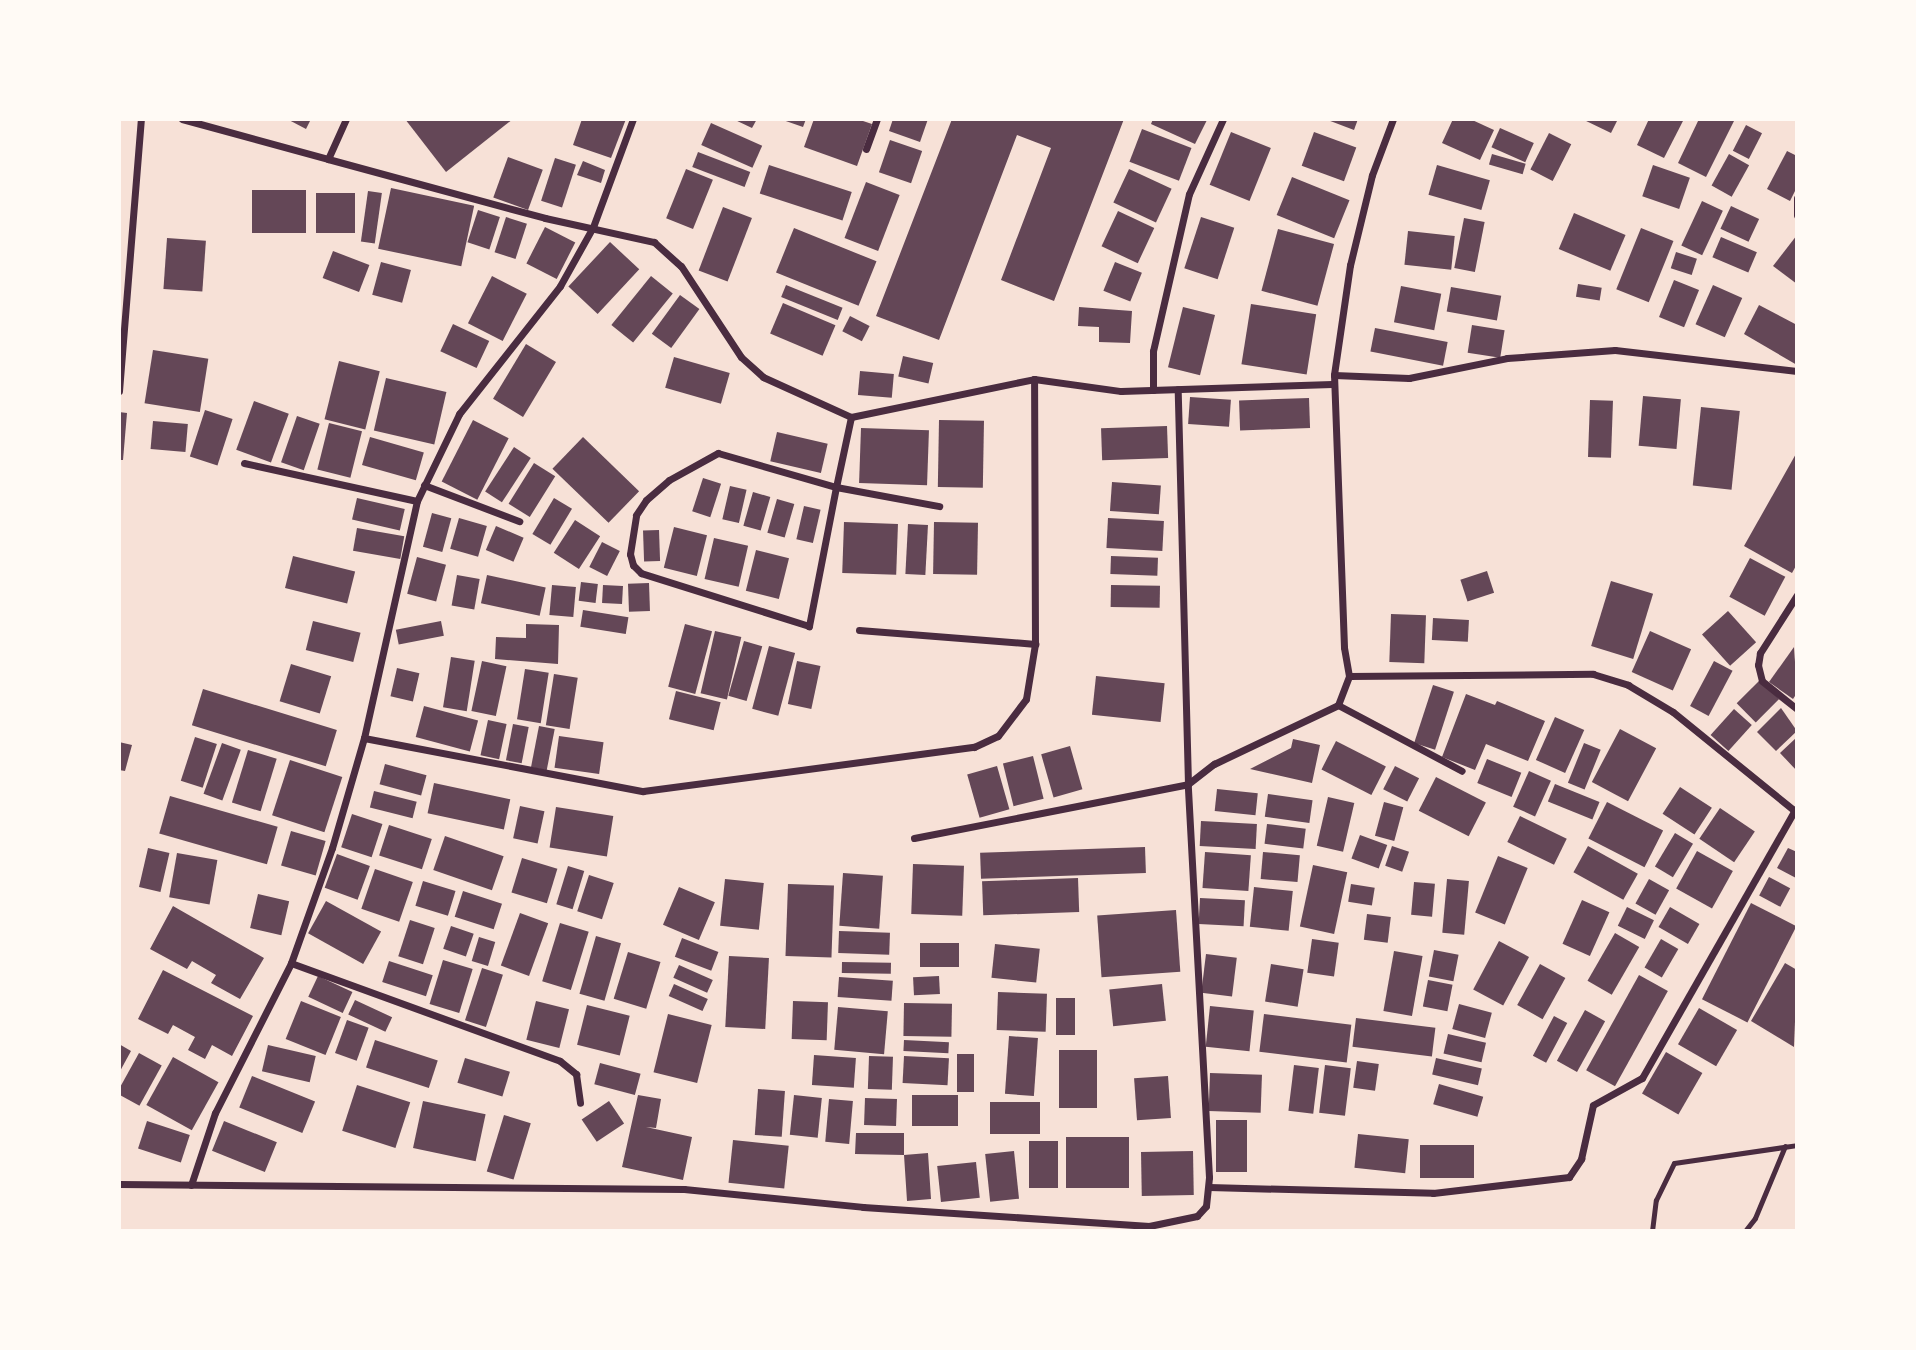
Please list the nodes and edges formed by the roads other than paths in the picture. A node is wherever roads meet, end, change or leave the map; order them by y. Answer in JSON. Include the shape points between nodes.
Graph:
{"nodes":[{"id":1,"x":141,"y":119,"type":"edge"},
{"id":2,"x":182,"y":119,"type":"edge"},
{"id":3,"x":346,"y":119,"type":"edge"},
{"id":4,"x":633,"y":119,"type":"edge"},
{"id":5,"x":877,"y":119,"type":"edge"},
{"id":6,"x":1223,"y":119,"type":"edge"},
{"id":7,"x":1393,"y":119,"type":"edge"},
{"id":8,"x":866,"y":149,"type":"dead end"},
{"id":9,"x":328,"y":159,"type":"junction"},
{"id":10,"x":1797,"y":198,"type":"edge"},
{"id":11,"x":1797,"y":215,"type":"edge"},
{"id":12,"x":593,"y":227,"type":"junction"},
{"id":13,"x":1797,"y":370,"type":"edge"},
{"id":14,"x":1034,"y":379,"type":"junction"},
{"id":15,"x":1333,"y":379,"type":"junction"},
{"id":16,"x":1178,"y":388,"type":"junction"},
{"id":17,"x":1153,"y":390,"type":"junction"},
{"id":18,"x":119,"y":391,"type":"edge"},
{"id":19,"x":850,"y":417,"type":"junction"},
{"id":20,"x":244,"y":463,"type":"dead end"},
{"id":21,"x":424,"y":485,"type":"junction"},
{"id":22,"x":836,"y":487,"type":"junction"},
{"id":23,"x":417,"y":501,"type":"junction"},
{"id":24,"x":939,"y":506,"type":"dead end"},
{"id":25,"x":519,"y":521,"type":"dead end"},
{"id":26,"x":1797,"y":595,"type":"edge"},
{"id":27,"x":859,"y":631,"type":"dead end"},
{"id":28,"x":1035,"y":644,"type":"junction"},
{"id":29,"x":1349,"y":676,"type":"junction"},
{"id":30,"x":1338,"y":705,"type":"junction"},
{"id":31,"x":1797,"y":709,"type":"edge"},
{"id":32,"x":364,"y":738,"type":"junction"},
{"id":33,"x":1462,"y":771,"type":"dead end"},
{"id":34,"x":1188,"y":784,"type":"junction"},
{"id":35,"x":1796,"y":811,"type":"edge"},
{"id":36,"x":914,"y":838,"type":"dead end"},
{"id":37,"x":290,"y":963,"type":"junction"},
{"id":38,"x":580,"y":1103,"type":"dead end"},
{"id":39,"x":1797,"y":1145,"type":"edge"},
{"id":40,"x":1785,"y":1146,"type":"junction"},
{"id":41,"x":119,"y":1184,"type":"edge"},
{"id":42,"x":191,"y":1185,"type":"junction"},
{"id":43,"x":1209,"y":1187,"type":"junction"},
{"id":44,"x":1652,"y":1231,"type":"edge"},
{"id":45,"x":1745,"y":1231,"type":"edge"}],
"edges":[{"from":1,"to":18,"type":"street"},
{"from":2,"to":9,"type":"street"},
{"from":3,"to":9,"type":"street"},
{"from":4,"to":12,"type":"street"},
{"from":5,"to":8,"type":"street"},
{"from":6,"to":17,"type":"street","via":[[1189,194],[1153,352]]},
{"from":7,"to":15,"type":"street","via":[[1372,176],[1350,265]]},
{"from":9,"to":12,"type":"street"},
{"from":10,"to":11,"type":"street"},
{"from":12,"to":19,"type":"street","via":[[640,236],[661,247],[681,266],[741,356],[763,377]]},
{"from":12,"to":21,"type":"street","via":[[560,286],[459,414]]},
{"from":13,"to":15,"type":"street","via":[[1748,369],[1615,350],[1507,358],[1409,378]]},
{"from":14,"to":17,"type":"street","via":[[1121,391]]},
{"from":14,"to":19,"type":"street"},
{"from":14,"to":28,"type":"street"},
{"from":15,"to":16,"type":"street"},
{"from":15,"to":29,"type":"street"},
{"from":16,"to":17,"type":"street"},
{"from":16,"to":34,"type":"street"},
{"from":19,"to":22,"type":"street"},
{"from":20,"to":23,"type":"street"},
{"from":21,"to":23,"type":"street"},
{"from":21,"to":25,"type":"street"},
{"from":22,"to":22,"type":"street","via":[[718,453],[669,480],[646,500],[636,515],[629,554],[641,573],[809,626]]},
{"from":22,"to":24,"type":"street"},
{"from":23,"to":32,"type":"street"},
{"from":26,"to":31,"type":"street","via":[[1760,653],[1758,665],[1762,681]]},
{"from":27,"to":28,"type":"street"},
{"from":28,"to":32,"type":"street","via":[[1026,699],[998,736],[974,747],[643,791]]},
{"from":29,"to":30,"type":"street"},
{"from":29,"to":35,"type":"street","via":[[1593,674],[1628,685],[1673,712]]},
{"from":30,"to":33,"type":"street"},
{"from":30,"to":34,"type":"street","via":[[1214,764]]},
{"from":32,"to":37,"type":"street"},
{"from":34,"to":36,"type":"street"},
{"from":34,"to":43,"type":"street"},
{"from":35,"to":43,"type":"street","via":[[1642,1078],[1593,1105],[1581,1159],[1569,1177],[1433,1193]]},
{"from":37,"to":38,"type":"street","via":[[560,1061],[576,1074]]},
{"from":37,"to":42,"type":"street","via":[[215,1113]]},
{"from":39,"to":40,"type":"lane"},
{"from":40,"to":44,"type":"lane","via":[[1674,1163],[1656,1200]]},
{"from":40,"to":45,"type":"lane"},
{"from":41,"to":42,"type":"street"},
{"from":42,"to":43,"type":"street","via":[[684,1189],[863,1207],[1149,1226],[1197,1216],[1206,1206]]}]}
